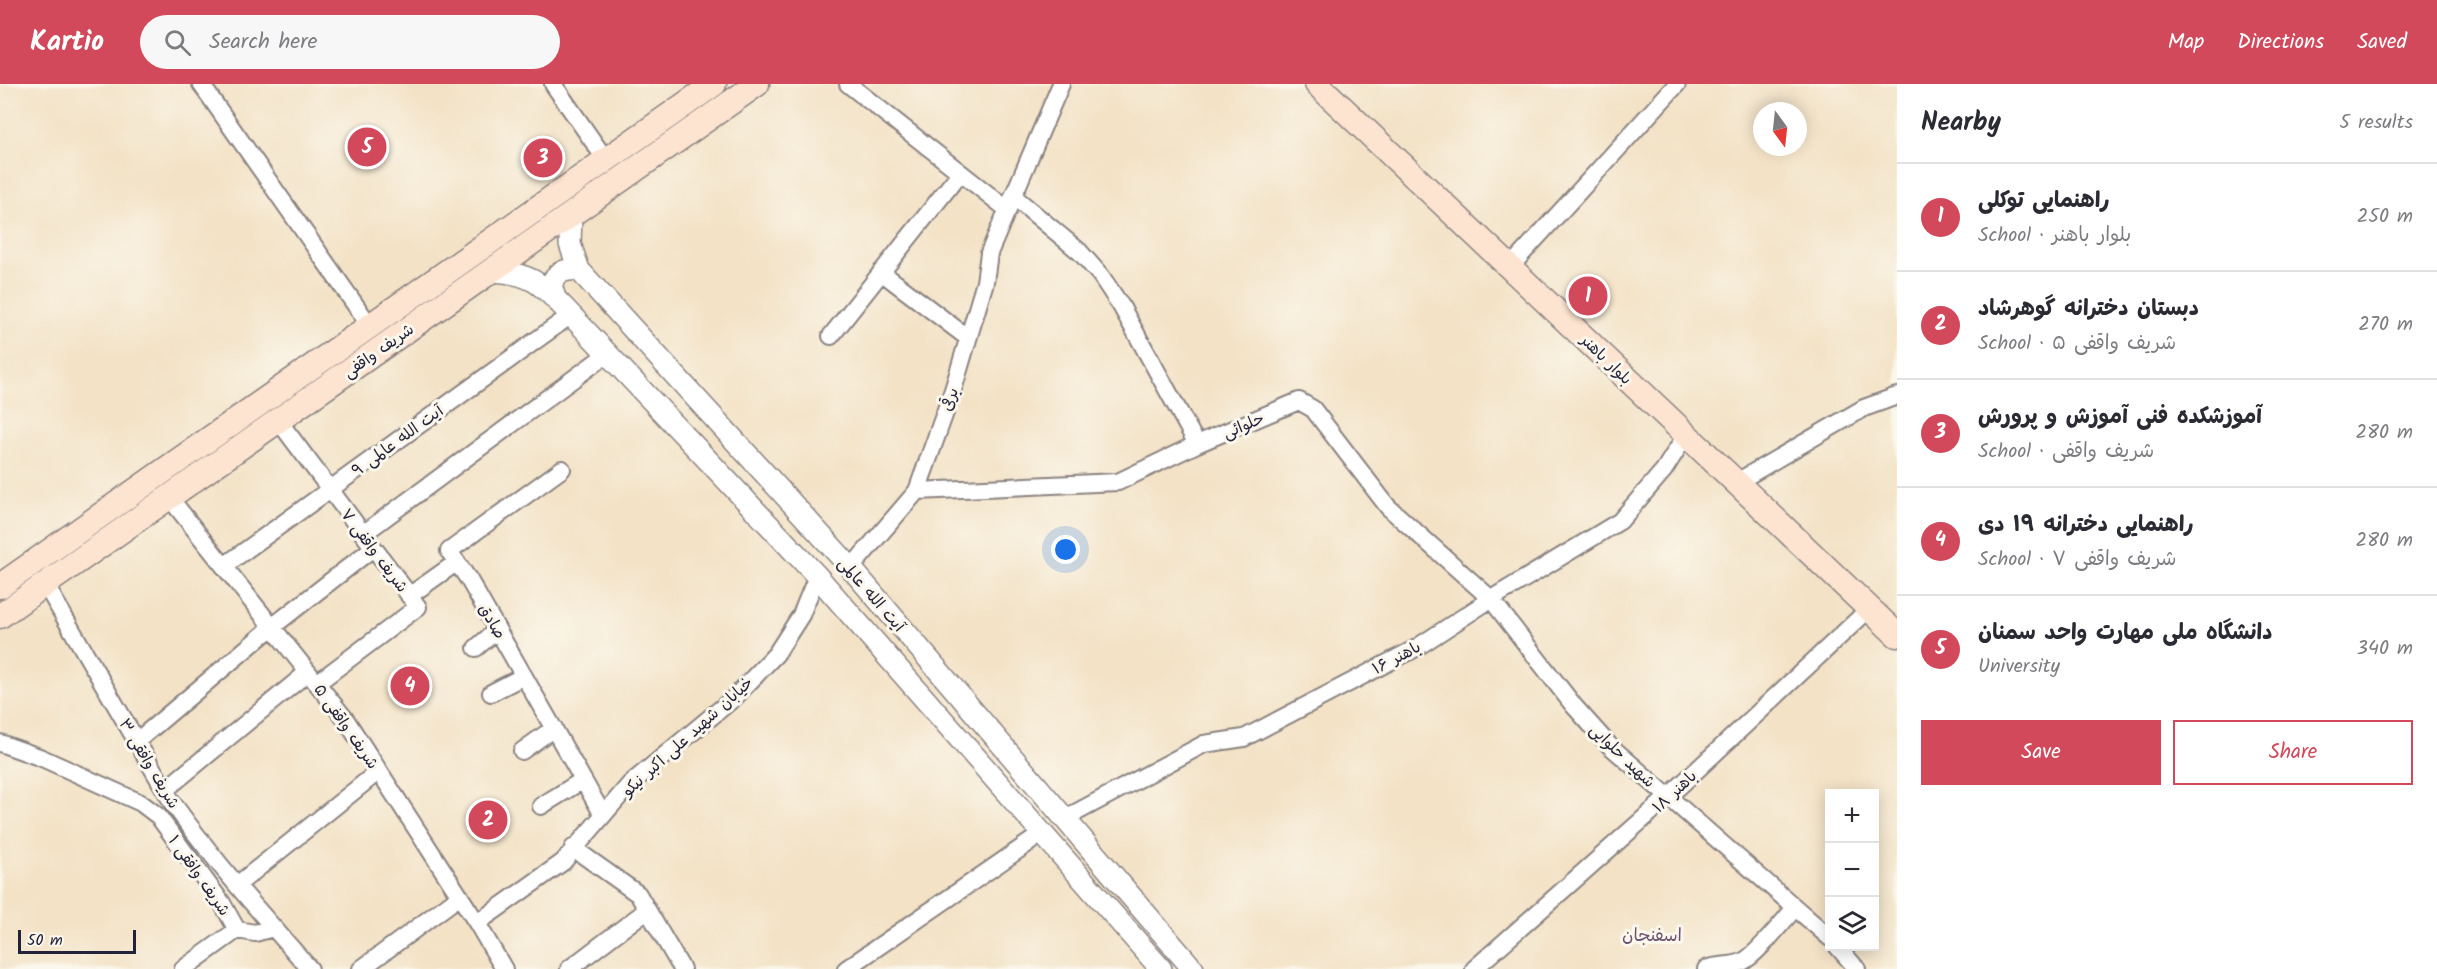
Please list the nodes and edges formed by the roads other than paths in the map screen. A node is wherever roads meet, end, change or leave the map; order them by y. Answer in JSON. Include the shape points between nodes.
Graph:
{"nodes":[{"id":1,"x":201,"y":84,"type":"edge"},
{"id":2,"x":553,"y":84,"type":"edge"},
{"id":3,"x":714,"y":84,"type":"edge"},
{"id":4,"x":757,"y":84,"type":"edge"},
{"id":5,"x":848,"y":84,"type":"edge"},
{"id":6,"x":1061,"y":84,"type":"edge"},
{"id":7,"x":1317,"y":84,"type":"edge"},
{"id":8,"x":1677,"y":84,"type":"edge"},
{"id":9,"x":606,"y":160,"type":"junction"},
{"id":10,"x":960,"y":172,"type":"junction"},
{"id":11,"x":1011,"y":203,"type":"junction"},
{"id":12,"x":571,"y":214,"type":"junction"},
{"id":13,"x":1510,"y":267,"type":"junction"},
{"id":14,"x":579,"y":270,"type":"junction"},
{"id":15,"x":491,"y":271,"type":"junction"},
{"id":16,"x":881,"y":273,"type":"junction"},
{"id":17,"x":555,"y":298,"type":"junction"},
{"id":18,"x":571,"y":315,"type":"junction"},
{"id":19,"x":370,"y":326,"type":"junction"},
{"id":20,"x":831,"y":336,"type":"dead end"},
{"id":21,"x":969,"y":338,"type":"junction"},
{"id":22,"x":607,"y":354,"type":"junction"},
{"id":23,"x":1897,"y":396,"type":"edge"},
{"id":24,"x":278,"y":420,"type":"junction"},
{"id":25,"x":1686,"y":435,"type":"junction"},
{"id":26,"x":1197,"y":444,"type":"junction"},
{"id":27,"x":562,"y":469,"type":"dead end"},
{"id":28,"x":155,"y":477,"type":"junction"},
{"id":29,"x":1737,"y":482,"type":"junction"},
{"id":30,"x":330,"y":489,"type":"junction"},
{"id":31,"x":917,"y":491,"type":"junction"},
{"id":32,"x":169,"y":497,"type":"junction"},
{"id":33,"x":363,"y":534,"type":"junction"},
{"id":34,"x":373,"y":548,"type":"junction"},
{"id":35,"x":457,"y":562,"type":"junction"},
{"id":36,"x":224,"y":566,"type":"junction"},
{"id":37,"x":851,"y":568,"type":"junction"},
{"id":38,"x":818,"y":576,"type":"junction"},
{"id":39,"x":45,"y":584,"type":"junction"},
{"id":40,"x":0,"y":586,"type":"edge"},
{"id":41,"x":409,"y":596,"type":"junction"},
{"id":42,"x":1491,"y":598,"type":"junction"},
{"id":43,"x":1869,"y":609,"type":"junction"},
{"id":44,"x":0,"y":616,"type":"edge"},
{"id":45,"x":272,"y":627,"type":"junction"},
{"id":46,"x":498,"y":630,"type":"junction"},
{"id":47,"x":1897,"y":635,"type":"edge"},
{"id":48,"x":476,"y":648,"type":"dead end"},
{"id":49,"x":524,"y":676,"type":"junction"},
{"id":50,"x":313,"y":678,"type":"junction"},
{"id":51,"x":491,"y":693,"type":"dead end"},
{"id":52,"x":554,"y":728,"type":"junction"},
{"id":53,"x":136,"y":741,"type":"junction"},
{"id":54,"x":0,"y":743,"type":"edge"},
{"id":55,"x":522,"y":751,"type":"dead end"},
{"id":56,"x":379,"y":771,"type":"junction"},
{"id":57,"x":583,"y":780,"type":"junction"},
{"id":58,"x":165,"y":790,"type":"junction"},
{"id":59,"x":1668,"y":797,"type":"junction"},
{"id":60,"x":542,"y":806,"type":"dead end"},
{"id":61,"x":603,"y":815,"type":"junction"},
{"id":62,"x":1064,"y":819,"type":"junction"},
{"id":63,"x":1043,"y":833,"type":"junction"},
{"id":64,"x":573,"y":848,"type":"junction"},
{"id":65,"x":237,"y":885,"type":"junction"},
{"id":66,"x":460,"y":896,"type":"junction"},
{"id":67,"x":1795,"y":908,"type":"junction"},
{"id":68,"x":647,"y":910,"type":"junction"},
{"id":69,"x":477,"y":922,"type":"junction"},
{"id":70,"x":273,"y":928,"type":"junction"},
{"id":71,"x":237,"y":930,"type":"junction"},
{"id":72,"x":1825,"y":935,"type":"edge"},
{"id":73,"x":1841,"y":951,"type":"edge"},
{"id":74,"x":183,"y":969,"type":"edge"},
{"id":75,"x":310,"y":969,"type":"edge"},
{"id":76,"x":361,"y":969,"type":"edge"},
{"id":77,"x":504,"y":969,"type":"edge"},
{"id":78,"x":569,"y":969,"type":"edge"},
{"id":79,"x":682,"y":969,"type":"edge"},
{"id":80,"x":846,"y":969,"type":"edge"},
{"id":81,"x":1161,"y":969,"type":"edge"},
{"id":82,"x":1193,"y":969,"type":"edge"},
{"id":83,"x":1474,"y":969,"type":"edge"},
{"id":84,"x":1706,"y":969,"type":"edge"},
{"id":85,"x":1857,"y":969,"type":"edge"}],
"edges":[{"from":1,"to":19,"type":"street"},
{"from":2,"to":9,"type":"street"},
{"from":3,"to":9,"type":"main road","name":"شریف واقفی"},
{"from":4,"to":12,"type":"main road","name":"شریف واقفی"},
{"from":5,"to":10,"type":"street"},
{"from":6,"to":11,"type":"street","name":"برقی"},
{"from":7,"to":13,"type":"main road","name":"بلوار باهنر"},
{"from":8,"to":13,"type":"street"},
{"from":9,"to":19,"type":"main road","name":"شریف واقفی"},
{"from":10,"to":11,"type":"street"},
{"from":10,"to":16,"type":"street"},
{"from":11,"to":21,"type":"street","name":"برقی","via":[[989,253]]},
{"from":11,"to":26,"type":"street","via":[[1080,252],[1101,276]]},
{"from":12,"to":14,"type":"street","name":"آیت الله عالمی","via":[[570,244]]},
{"from":12,"to":15,"type":"main road","name":"شریف واقفی"},
{"from":13,"to":25,"type":"main road","name":"بلوار باهنر"},
{"from":14,"to":17,"type":"street","via":[[558,273],[551,285]]},
{"from":14,"to":37,"type":"street","name":"آیت الله عالمی"},
{"from":15,"to":17,"type":"street","name":"آیت الله عالمی","via":[[516,272],[539,283]]},
{"from":15,"to":24,"type":"main road","name":"شریف واقفی"},
{"from":16,"to":20,"type":"street"},
{"from":16,"to":21,"type":"street"},
{"from":17,"to":18,"type":"street","name":"آیت الله عالمی"},
{"from":18,"to":22,"type":"street","name":"آیت الله عالمی"},
{"from":18,"to":30,"type":"street","name":"آیت الله عالمی ۹"},
{"from":19,"to":28,"type":"main road","name":"شریف واقفی"},
{"from":21,"to":31,"type":"street","name":"برقی"},
{"from":22,"to":33,"type":"street"},
{"from":22,"to":38,"type":"street","name":"آیت الله عالمی"},
{"from":23,"to":29,"type":"street","via":[[1864,408]]},
{"from":24,"to":30,"type":"street","name":"شریف واقفی ۷"},
{"from":24,"to":32,"type":"main road","name":"شریف واقفی"},
{"from":25,"to":29,"type":"main road","name":"بلوار باهنر"},
{"from":25,"to":42,"type":"street","name":"باهنر ۱۶","via":[[1664,470],[1620,522]]},
{"from":26,"to":31,"type":"street","name":"حلوائی","via":[[1118,482]]},
{"from":26,"to":42,"type":"street","name":"حلوائی","via":[[1299,401],[1312,409],[1388,507]]},
{"from":27,"to":35,"type":"street","via":[[449,551]]},
{"from":28,"to":32,"type":"main road"},
{"from":28,"to":40,"type":"main road","name":"شریف واقفی"},
{"from":29,"to":43,"type":"main road","name":"بلوار باهنر"},
{"from":30,"to":33,"type":"street","name":"شریف واقفی ۷"},
{"from":30,"to":36,"type":"street","name":"آیت الله عالمی ۹"},
{"from":31,"to":37,"type":"street","name":"برقی"},
{"from":32,"to":36,"type":"street","name":"شریف واقفی ۵"},
{"from":32,"to":39,"type":"main road","name":"شریف واقفی"},
{"from":33,"to":34,"type":"street","name":"شریف واقفی ۷"},
{"from":34,"to":41,"type":"street","name":"شریف واقفی ۷"},
{"from":34,"to":45,"type":"street"},
{"from":35,"to":41,"type":"street"},
{"from":35,"to":46,"type":"street","name":"صادق"},
{"from":36,"to":45,"type":"street","name":"شریف واقفی ۵"},
{"from":37,"to":62,"type":"street","name":"آیت الله عالمی"},
{"from":38,"to":61,"type":"street","name":"خیابان شهید علی اکبر نیکو","via":[[801,615],[776,654],[735,697],[630,784]]},
{"from":38,"to":63,"type":"street","name":"آیت الله عالمی"},
{"from":39,"to":44,"type":"main road","name":"شریف واقفی"},
{"from":39,"to":53,"type":"street","name":"شریف وافقی ۳"},
{"from":41,"to":50,"type":"street","name":"شریف واقفی ۷","via":[[418,607]]},
{"from":42,"to":59,"type":"street","name":"شهید حلوایی","via":[[1602,737]]},
{"from":42,"to":62,"type":"street","name":"باهنر ۱۶","via":[[1416,648],[1244,738],[1204,744]]},
{"from":43,"to":47,"type":"main road","name":"بلوار باهنر"},
{"from":43,"to":59,"type":"street","name":"باهنر ۱۸"},
{"from":45,"to":50,"type":"street","name":"شریف واقفی ۵"},
{"from":45,"to":53,"type":"street"},
{"from":46,"to":48,"type":"street"},
{"from":46,"to":49,"type":"street","name":"صادق"},
{"from":49,"to":51,"type":"street"},
{"from":49,"to":52,"type":"street","name":"صادق"},
{"from":50,"to":56,"type":"street","name":"شریف واقفی ۵"},
{"from":50,"to":58,"type":"street"},
{"from":52,"to":55,"type":"street"},
{"from":52,"to":57,"type":"street","name":"صادق"},
{"from":53,"to":58,"type":"street","name":"شریف وافقی ۳"},
{"from":54,"to":71,"type":"street","name":"شریف وافقی ۱","via":[[141,803],[158,816],[222,903]]},
{"from":56,"to":65,"type":"street"},
{"from":56,"to":66,"type":"street","name":"شریف واقفی ۵"},
{"from":57,"to":60,"type":"street"},
{"from":57,"to":61,"type":"street","name":"صادق"},
{"from":58,"to":65,"type":"street","name":"شریف وافقی ۳"},
{"from":59,"to":67,"type":"street","name":"شهید حلوایی"},
{"from":59,"to":83,"type":"street","name":"باهنر ۱۸"},
{"from":61,"to":64,"type":"street","name":"خیابان شهید علی اکبر نیکو"},
{"from":62,"to":82,"type":"street","name":"آیت الله عالمی"},
{"from":63,"to":80,"type":"street"},
{"from":63,"to":81,"type":"street","name":"آیت الله عالمی"},
{"from":64,"to":68,"type":"street","via":[[638,894]]},
{"from":64,"to":69,"type":"street","name":"خیابان شهید علی اکبر نیکو","via":[[563,862]]},
{"from":65,"to":70,"type":"street","name":"شریف وافقی ۳"},
{"from":66,"to":69,"type":"street","name":"شریف واقفی ۵"},
{"from":66,"to":76,"type":"street"},
{"from":67,"to":72,"type":"street","name":"شهید حلوایی"},
{"from":67,"to":84,"type":"street","via":[[1745,961]]},
{"from":68,"to":78,"type":"street"},
{"from":68,"to":79,"type":"street"},
{"from":69,"to":77,"type":"street","name":"شریف واقفی ۵"},
{"from":70,"to":71,"type":"street","name":"شریف وافقی ۱","via":[[255,933]]},
{"from":70,"to":75,"type":"street","name":"شریف وافقی ۳"},
{"from":71,"to":74,"type":"street"},
{"from":73,"to":85,"type":"street"}]}
